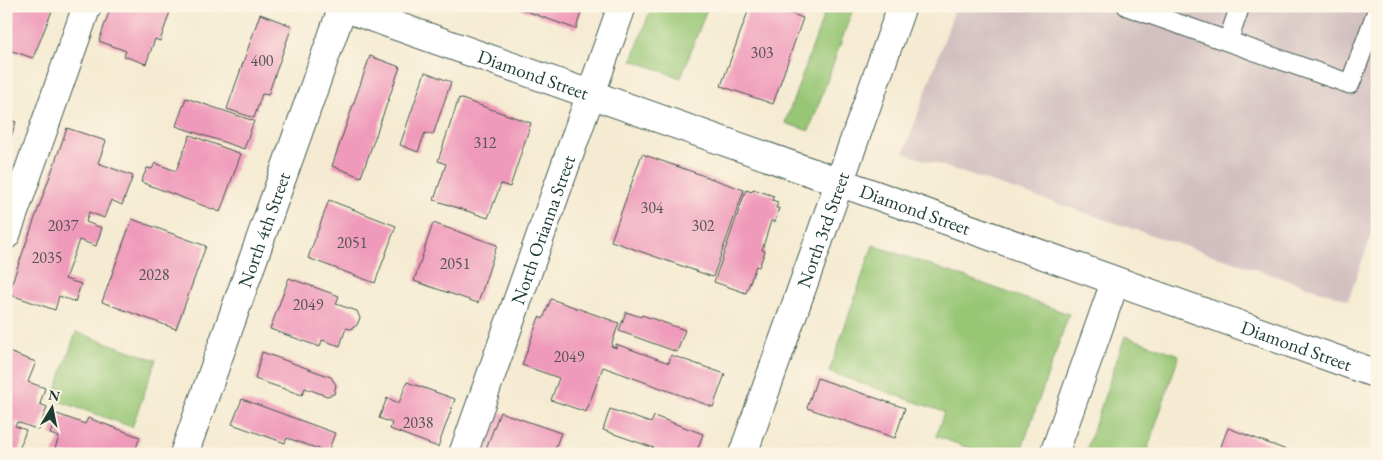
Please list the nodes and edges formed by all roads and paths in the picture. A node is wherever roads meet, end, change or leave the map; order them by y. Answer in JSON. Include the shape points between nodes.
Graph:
{"nodes":[{"id":1,"x":87,"y":6,"type":"edge"},
{"id":2,"x":342,"y":6,"type":"edge"},
{"id":3,"x":622,"y":6,"type":"edge"},
{"id":4,"x":902,"y":6,"type":"edge"},
{"id":5,"x":1127,"y":6,"type":"edge"},
{"id":6,"x":1240,"y":6,"type":"edge"},
{"id":7,"x":1377,"y":11,"type":"edge"},
{"id":8,"x":1228,"y":41,"type":"junction"},
{"id":9,"x":590,"y":95,"type":"junction"},
{"id":10,"x":840,"y":182,"type":"junction"},
{"id":11,"x":6,"y":235,"type":"edge"},
{"id":12,"x":1115,"y":282,"type":"junction"},
{"id":13,"x":1377,"y":374,"type":"edge"},
{"id":14,"x":184,"y":454,"type":"edge"},
{"id":15,"x":463,"y":454,"type":"edge"},
{"id":16,"x":743,"y":454,"type":"edge"},
{"id":17,"x":1054,"y":454,"type":"edge"}],
"edges":[{"from":1,"to":11,"type":"street"},
{"from":2,"to":9,"type":"street","name":"Diamond Street"},
{"from":2,"to":14,"type":"street","name":"North 4th Street"},
{"from":3,"to":9,"type":"street","name":"North Orianna Street"},
{"from":4,"to":10,"type":"street","name":"North 3rd Street"},
{"from":5,"to":8,"type":"lane"},
{"from":6,"to":8,"type":"lane"},
{"from":7,"to":8,"type":"lane","via":[[1350,84]]},
{"from":9,"to":10,"type":"street","name":"Diamond Street"},
{"from":9,"to":15,"type":"street","name":"North Orianna Street"},
{"from":10,"to":12,"type":"street","name":"Diamond Street"},
{"from":10,"to":16,"type":"street","name":"North 3rd Street"},
{"from":12,"to":13,"type":"street","name":"Diamond Street"},
{"from":12,"to":17,"type":"street"}]}
